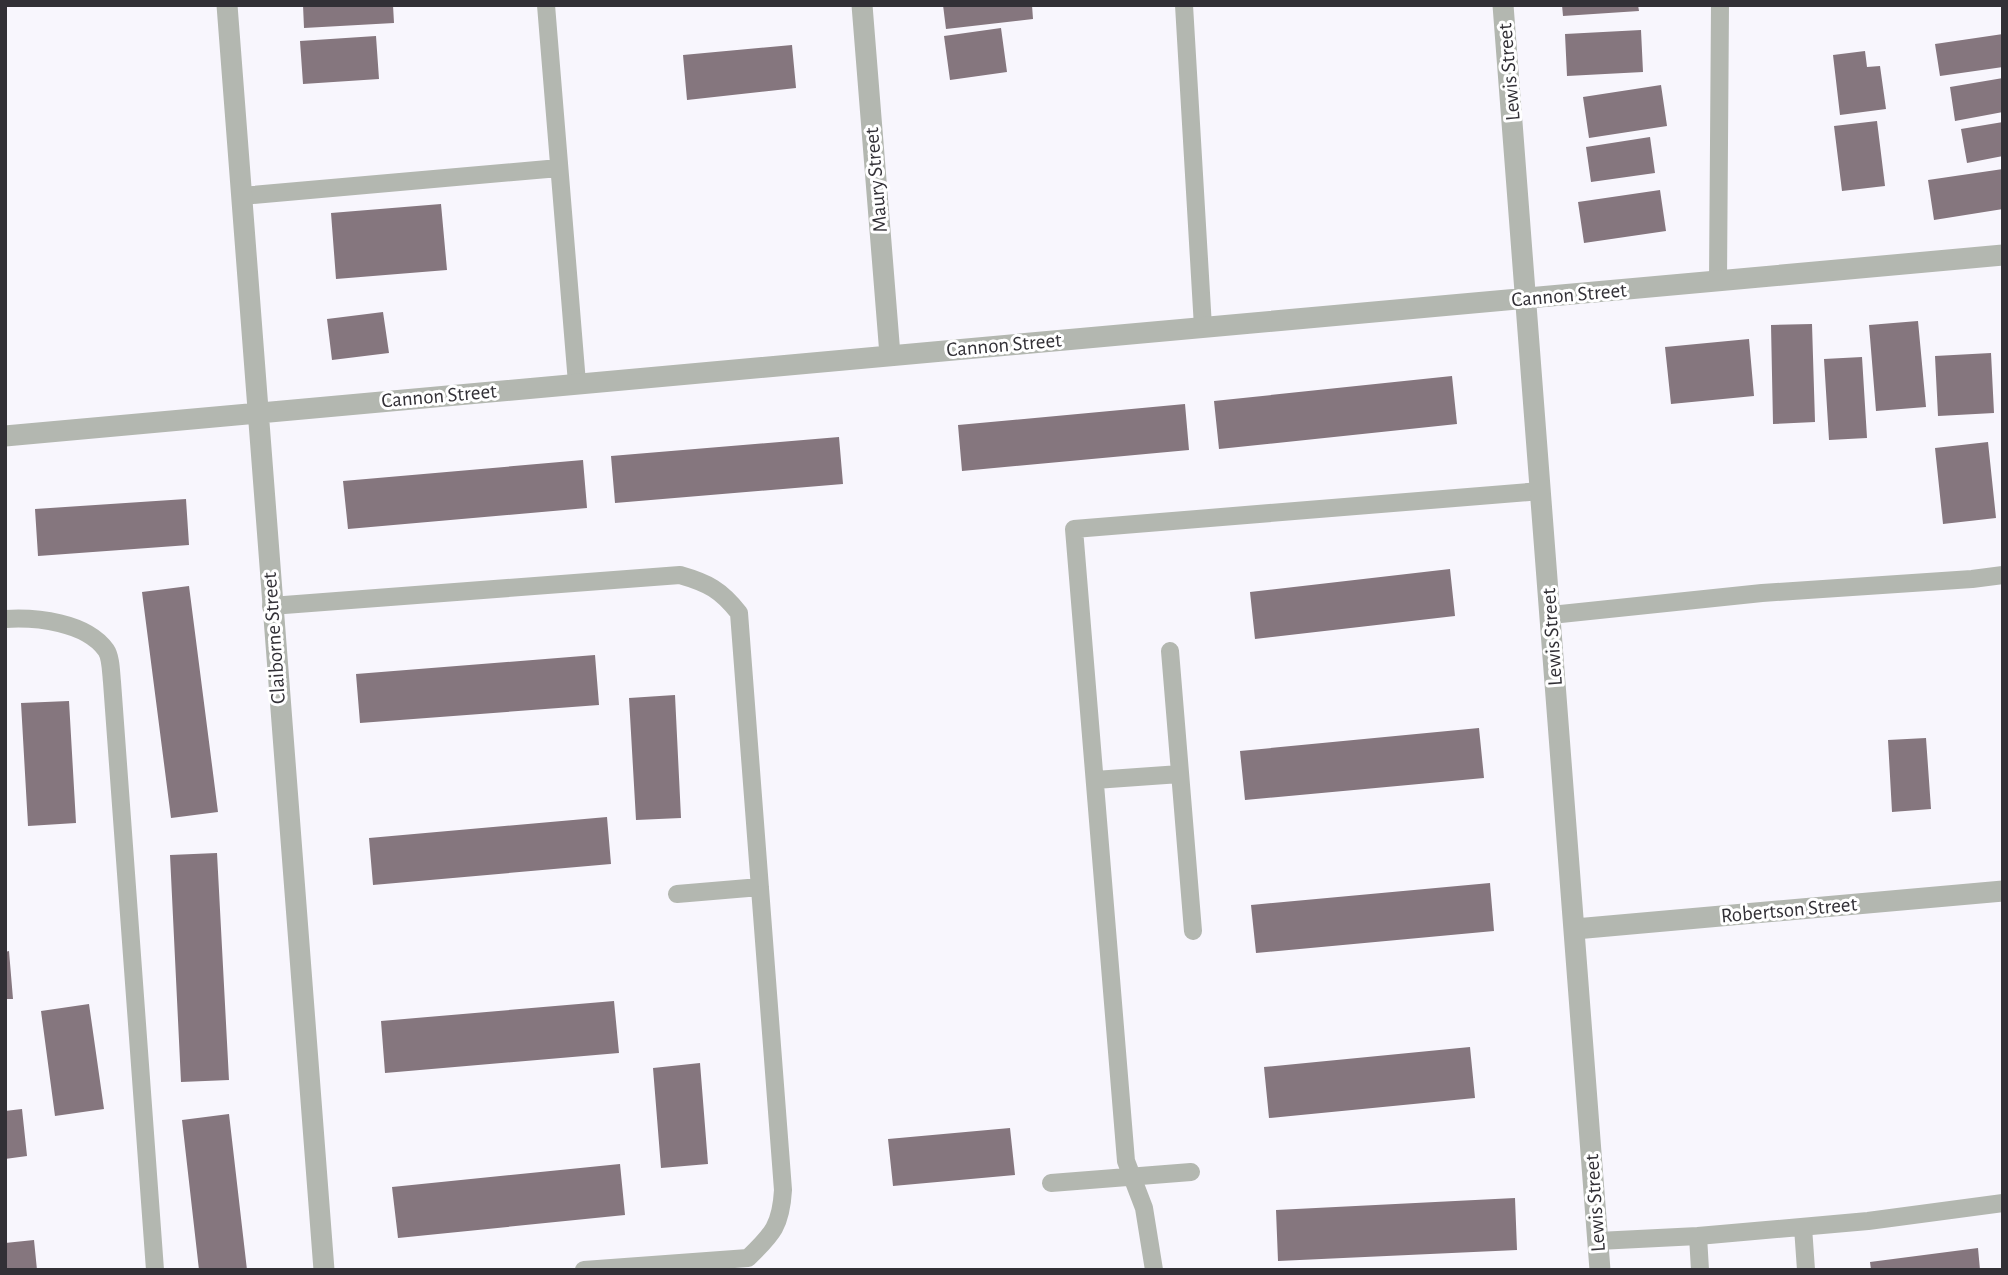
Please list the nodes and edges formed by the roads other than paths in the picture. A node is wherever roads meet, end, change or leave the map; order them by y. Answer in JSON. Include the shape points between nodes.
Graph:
{"nodes":[{"id":1,"x":227,"y":5,"type":"edge"},
{"id":2,"x":546,"y":5,"type":"edge"},
{"id":3,"x":862,"y":5,"type":"edge"},
{"id":4,"x":1184,"y":5,"type":"edge"},
{"id":5,"x":1503,"y":5,"type":"edge"},
{"id":6,"x":1720,"y":5,"type":"edge"},
{"id":7,"x":559,"y":168,"type":"junction"},
{"id":8,"x":241,"y":196,"type":"junction"},
{"id":9,"x":2003,"y":255,"type":"edge"},
{"id":10,"x":1718,"y":281,"type":"junction"},
{"id":11,"x":1527,"y":298,"type":"junction"},
{"id":12,"x":1203,"y":327,"type":"junction"},
{"id":13,"x":890,"y":355,"type":"junction"},
{"id":14,"x":577,"y":383,"type":"junction"},
{"id":15,"x":257,"y":413,"type":"junction"},
{"id":16,"x":5,"y":436,"type":"edge"},
{"id":17,"x":1541,"y":491,"type":"junction"},
{"id":18,"x":2003,"y":575,"type":"edge"},
{"id":19,"x":271,"y":606,"type":"junction"},
{"id":20,"x":1550,"y":615,"type":"junction"},
{"id":21,"x":5,"y":619,"type":"edge"},
{"id":22,"x":1170,"y":650,"type":"dead end"},
{"id":23,"x":1180,"y":774,"type":"junction"},
{"id":24,"x":1095,"y":780,"type":"junction"},
{"id":25,"x":760,"y":887,"type":"junction"},
{"id":26,"x":2003,"y":891,"type":"edge"},
{"id":27,"x":677,"y":894,"type":"dead end"},
{"id":28,"x":1575,"y":929,"type":"junction"},
{"id":29,"x":1193,"y":931,"type":"dead end"},
{"id":30,"x":1191,"y":1172,"type":"dead end"},
{"id":31,"x":1131,"y":1176,"type":"junction"},
{"id":32,"x":1051,"y":1183,"type":"dead end"},
{"id":33,"x":2003,"y":1203,"type":"edge"},
{"id":34,"x":1803,"y":1227,"type":"junction"},
{"id":35,"x":1698,"y":1236,"type":"junction"},
{"id":36,"x":1598,"y":1241,"type":"junction"},
{"id":37,"x":155,"y":1270,"type":"edge"},
{"id":38,"x":324,"y":1270,"type":"edge"},
{"id":39,"x":584,"y":1270,"type":"edge"},
{"id":40,"x":1154,"y":1270,"type":"edge"},
{"id":41,"x":1600,"y":1270,"type":"edge"},
{"id":42,"x":1700,"y":1270,"type":"edge"},
{"id":43,"x":1806,"y":1270,"type":"edge"}],
"edges":[{"from":1,"to":8,"type":"street","name":"Claiborne Street"},
{"from":2,"to":7,"type":"lane"},
{"from":3,"to":13,"type":"street","name":"Maury Street"},
{"from":4,"to":12,"type":"lane"},
{"from":5,"to":11,"type":"street","name":"Lewis Street"},
{"from":6,"to":10,"type":"lane"},
{"from":7,"to":8,"type":"lane"},
{"from":7,"to":14,"type":"lane"},
{"from":8,"to":15,"type":"street","name":"Claiborne Street"},
{"from":9,"to":10,"type":"street","name":"Cannon Street"},
{"from":10,"to":11,"type":"street","name":"Cannon Street"},
{"from":11,"to":12,"type":"street","name":"Cannon Street"},
{"from":11,"to":17,"type":"street","name":"Lewis Street"},
{"from":12,"to":13,"type":"street","name":"Cannon Street"},
{"from":13,"to":14,"type":"street","name":"Cannon Street"},
{"from":14,"to":15,"type":"street","name":"Cannon Street"},
{"from":15,"to":16,"type":"street","name":"Cannon Street"},
{"from":15,"to":19,"type":"street","name":"Claiborne Street"},
{"from":17,"to":20,"type":"street","name":"Lewis Street"},
{"from":17,"to":24,"type":"lane","via":[[1074,530]]},
{"from":18,"to":20,"type":"lane"},
{"from":19,"to":25,"type":"lane","via":[[680,575],[706,582],[739,613]]},
{"from":19,"to":38,"type":"street","name":"Claiborne Street"},
{"from":20,"to":28,"type":"street","name":"Lewis Street"},
{"from":21,"to":37,"type":"lane","via":[[28,617],[71,626],[107,651]]},
{"from":22,"to":23,"type":"lane"},
{"from":23,"to":24,"type":"lane"},
{"from":23,"to":29,"type":"lane"},
{"from":24,"to":31,"type":"lane","via":[[1126,1161]]},
{"from":25,"to":27,"type":"lane"},
{"from":25,"to":39,"type":"lane","via":[[782,1214],[748,1258]]},
{"from":26,"to":28,"type":"street","name":"Robertson Street"},
{"from":28,"to":36,"type":"street","name":"Lewis Street"},
{"from":30,"to":31,"type":"lane"},
{"from":31,"to":32,"type":"lane"},
{"from":31,"to":40,"type":"lane","via":[[1144,1208]]},
{"from":33,"to":34,"type":"lane"},
{"from":34,"to":35,"type":"lane"},
{"from":34,"to":43,"type":"lane"},
{"from":35,"to":36,"type":"lane"},
{"from":35,"to":42,"type":"lane"},
{"from":36,"to":41,"type":"street","name":"Lewis Street"}]}
